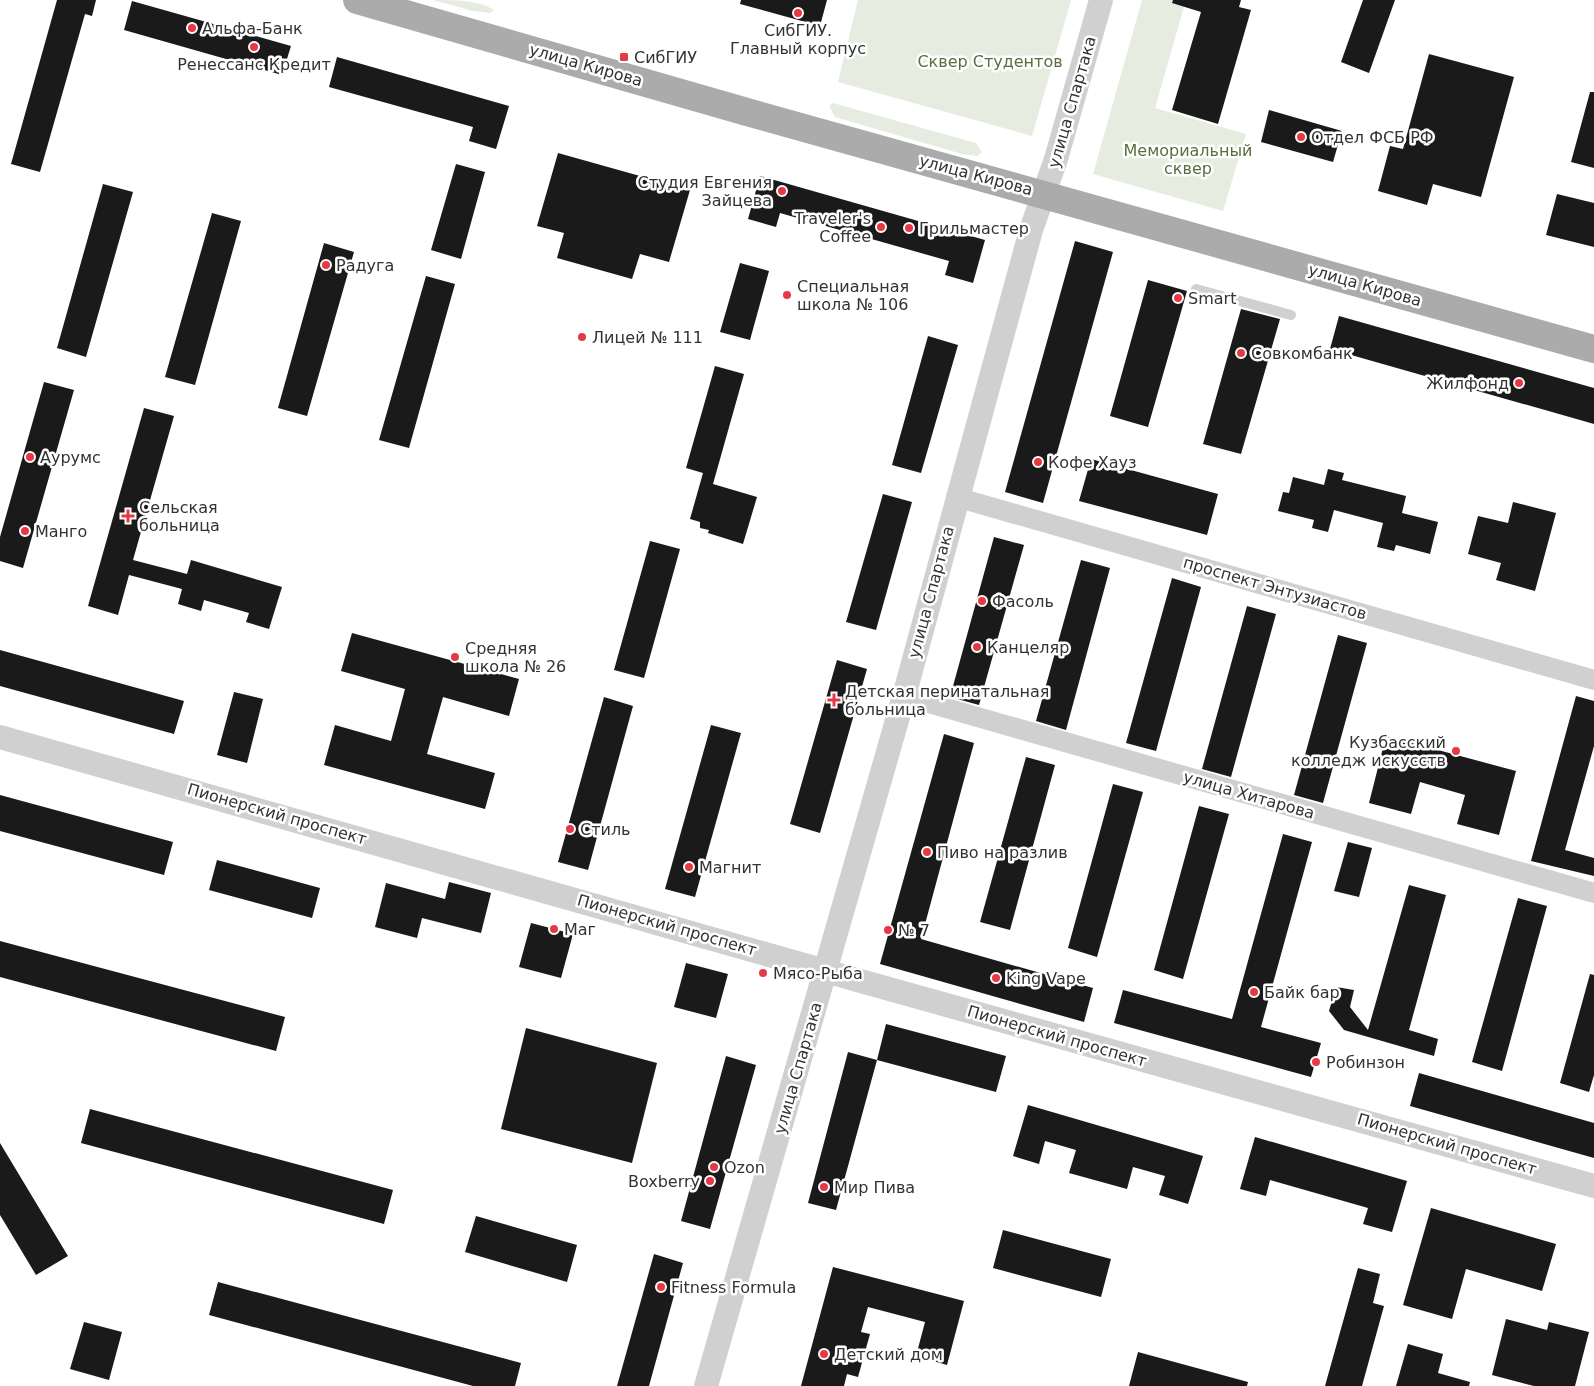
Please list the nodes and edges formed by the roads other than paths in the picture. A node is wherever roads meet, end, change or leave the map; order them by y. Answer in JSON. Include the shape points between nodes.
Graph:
{"nodes":[{"id":1,"x":357,"y":0,"type":"edge"},
{"id":2,"x":1101,"y":0,"type":"edge"},
{"id":3,"x":1044,"y":194,"type":"junction"},
{"id":4,"x":1196,"y":289,"type":"dead end"},
{"id":5,"x":1291,"y":315,"type":"dead end"},
{"id":6,"x":1594,"y":349,"type":"edge"},
{"id":7,"x":956,"y":497,"type":"junction"},
{"id":8,"x":1594,"y":680,"type":"edge"},
{"id":9,"x":904,"y":696,"type":"junction"},
{"id":10,"x":0,"y":737,"type":"edge"},
{"id":11,"x":1594,"y":893,"type":"edge"},
{"id":12,"x":826,"y":970,"type":"junction"},
{"id":13,"x":1594,"y":1186,"type":"edge"},
{"id":14,"x":706,"y":1386,"type":"edge"}],
"edges":[{"from":1,"to":3,"type":"main road","name":"улица Кирова"},
{"from":2,"to":3,"type":"street","name":"улица Спартака"},
{"from":3,"to":6,"type":"main road","name":"улица Кирова"},
{"from":3,"to":7,"type":"street","name":"улица Спартака"},
{"from":4,"to":5,"type":"lane"},
{"from":7,"to":8,"type":"street","name":"проспект Энтузиастов"},
{"from":7,"to":9,"type":"street","name":"улица Спартака"},
{"from":9,"to":11,"type":"street","name":"улица Хитарова"},
{"from":9,"to":12,"type":"street","name":"улица Спартака"},
{"from":10,"to":12,"type":"street","name":"Пионерский проспект"},
{"from":12,"to":13,"type":"street","name":"Пионерский проспект"},
{"from":12,"to":14,"type":"street","name":"улица Спартака"}]}
